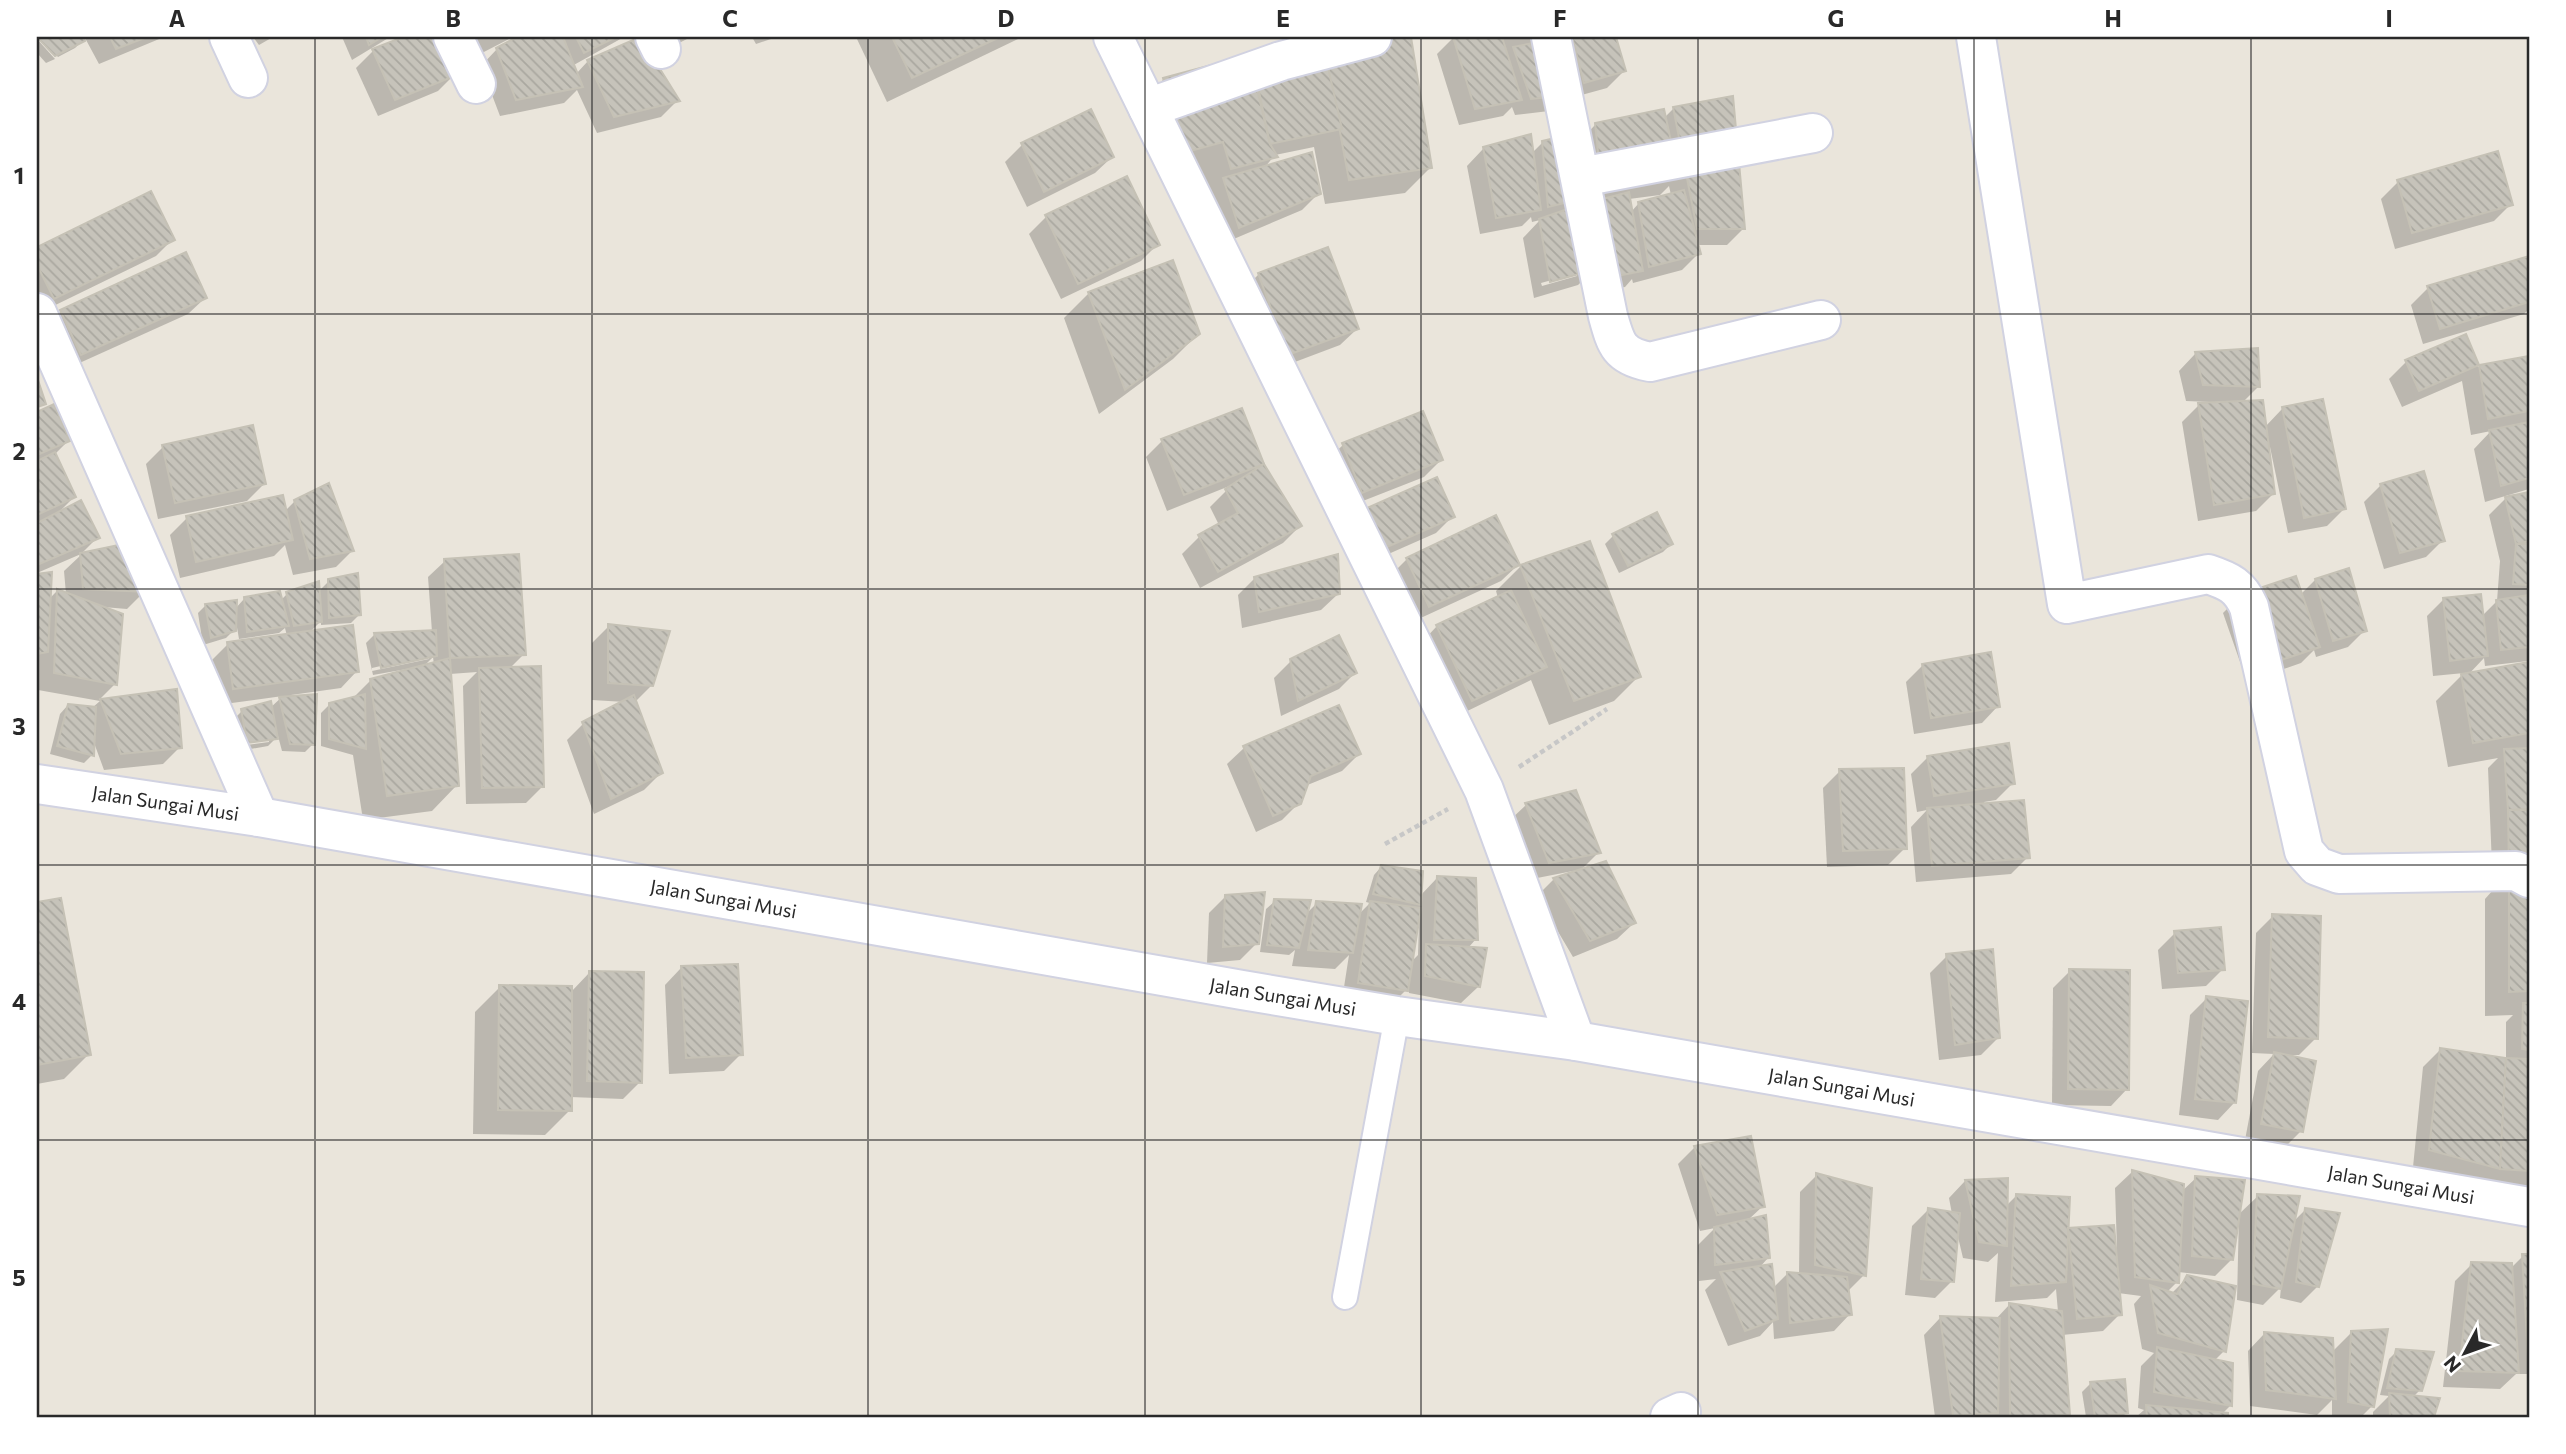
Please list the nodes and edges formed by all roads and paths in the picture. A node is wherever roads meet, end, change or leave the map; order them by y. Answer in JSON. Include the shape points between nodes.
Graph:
{"nodes":[{"id":1,"x":229,"y":37,"type":"edge"},
{"id":2,"x":453,"y":37,"type":"edge"},
{"id":3,"x":1114,"y":37,"type":"edge"},
{"id":4,"x":1372,"y":37,"type":"edge"},
{"id":5,"x":1551,"y":37,"type":"edge"},
{"id":6,"x":1976,"y":37,"type":"edge"},
{"id":7,"x":248,"y":78,"type":"dead end"},
{"id":8,"x":476,"y":84,"type":"dead end"},
{"id":9,"x":1148,"y":108,"type":"junction"},
{"id":10,"x":1813,"y":133,"type":"dead end"},
{"id":11,"x":1581,"y":177,"type":"junction"},
{"id":12,"x":37,"y":313,"type":"edge"},
{"id":13,"x":1821,"y":320,"type":"dead end"},
{"id":14,"x":37,"y":783,"type":"edge"},
{"id":15,"x":259,"y":817,"type":"junction"},
{"id":16,"x":2529,"y":877,"type":"edge"},
{"id":17,"x":1397,"y":1016,"type":"junction"},
{"id":18,"x":1576,"y":1041,"type":"junction"},
{"id":19,"x":2529,"y":1207,"type":"edge"},
{"id":20,"x":1345,"y":1297,"type":"dead end"}],
"edges":[{"from":1,"to":7,"type":"street"},
{"from":2,"to":8,"type":"street"},
{"from":3,"to":9,"type":"street"},
{"from":4,"to":9,"type":"street","via":[[1281,61]]},
{"from":5,"to":11,"type":"street"},
{"from":6,"to":16,"type":"street","via":[[2067,604],[2208,574],[2229,580],[2242,591],[2249,607],[2304,851],[2317,866],[2339,874],[2516,871]]},
{"from":9,"to":18,"type":"street","via":[[1484,789]]},
{"from":10,"to":11,"type":"street"},
{"from":11,"to":13,"type":"street","via":[[1615,340],[1632,359],[1650,362]]},
{"from":12,"to":15,"type":"street"},
{"from":14,"to":15,"type":"street","name":"Jalan Sungai Musi"},
{"from":15,"to":17,"type":"street","name":"Jalan Sungai Musi"},
{"from":17,"to":18,"type":"street","name":"Jalan Sungai Musi"},
{"from":17,"to":20,"type":"lane"},
{"from":18,"to":19,"type":"street","name":"Jalan Sungai Musi"}]}
